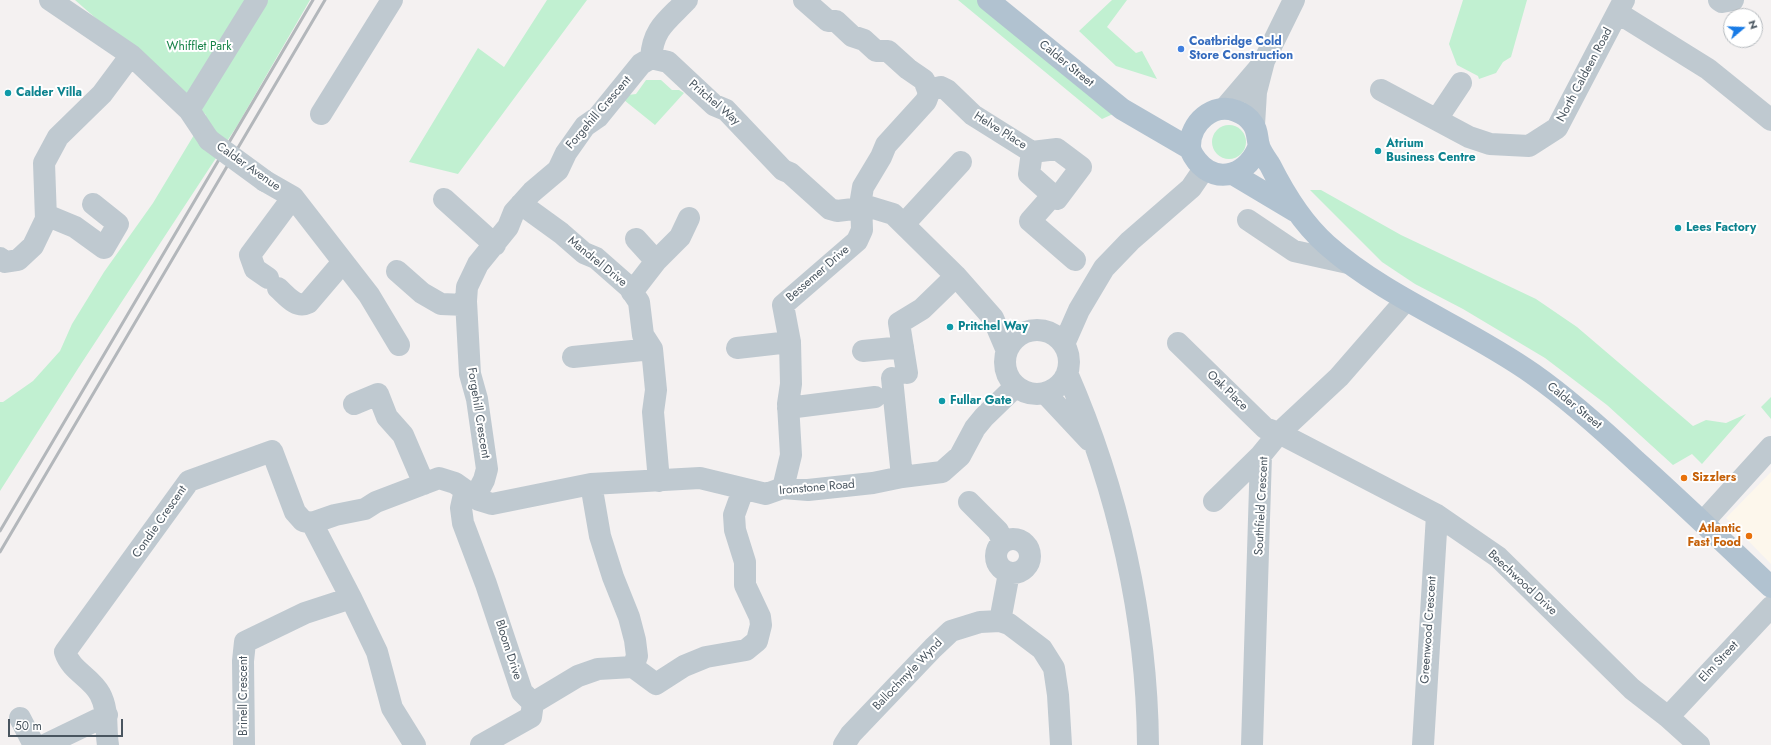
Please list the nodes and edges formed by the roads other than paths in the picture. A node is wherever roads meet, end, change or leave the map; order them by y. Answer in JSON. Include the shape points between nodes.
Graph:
{"nodes":[{"id":1,"x":50,"y":0,"type":"edge"},
{"id":2,"x":257,"y":0,"type":"edge"},
{"id":3,"x":392,"y":0,"type":"edge"},
{"id":4,"x":687,"y":0,"type":"edge"},
{"id":5,"x":988,"y":0,"type":"edge"},
{"id":6,"x":1294,"y":0,"type":"edge"},
{"id":7,"x":1718,"y":0,"type":"edge"},
{"id":8,"x":1733,"y":0,"type":"edge"},
{"id":9,"x":813,"y":3,"type":"edge"},
{"id":10,"x":1621,"y":6,"type":"edge"},
{"id":11,"x":131,"y":56,"type":"junction"},
{"id":12,"x":651,"y":58,"type":"junction"},
{"id":13,"x":1264,"y":61,"type":"junction"},
{"id":14,"x":1461,"y":83,"type":"dead end"},
{"id":15,"x":928,"y":90,"type":"junction"},
{"id":16,"x":1381,"y":90,"type":"dead end"},
{"id":17,"x":1225,"y":108,"type":"junction"},
{"id":18,"x":189,"y":110,"type":"junction"},
{"id":19,"x":321,"y":114,"type":"dead end"},
{"id":20,"x":1437,"y":119,"type":"junction"},
{"id":21,"x":1771,"y":120,"type":"edge"},
{"id":22,"x":1148,"y":122,"type":"junction"},
{"id":23,"x":1197,"y":124,"type":"junction"},
{"id":24,"x":1257,"y":135,"type":"junction"},
{"id":25,"x":1189,"y":148,"type":"junction"},
{"id":26,"x":1032,"y":152,"type":"junction"},
{"id":27,"x":961,"y":162,"type":"dead end"},
{"id":28,"x":1204,"y":169,"type":"junction"},
{"id":29,"x":1233,"y":174,"type":"junction"},
{"id":30,"x":1053,"y":195,"type":"junction"},
{"id":31,"x":293,"y":197,"type":"junction"},
{"id":32,"x":444,"y":199,"type":"dead end"},
{"id":33,"x":94,"y":204,"type":"dead end"},
{"id":34,"x":521,"y":204,"type":"junction"},
{"id":35,"x":862,"y":208,"type":"junction"},
{"id":36,"x":1296,"y":211,"type":"junction"},
{"id":37,"x":46,"y":215,"type":"junction"},
{"id":38,"x":1248,"y":220,"type":"dead end"},
{"id":39,"x":904,"y":224,"type":"junction"},
{"id":40,"x":685,"y":228,"type":"dead end"},
{"id":41,"x":636,"y":239,"type":"dead end"},
{"id":42,"x":494,"y":245,"type":"junction"},
{"id":43,"x":0,"y":258,"type":"edge"},
{"id":44,"x":1075,"y":260,"type":"dead end"},
{"id":45,"x":656,"y":261,"type":"junction"},
{"id":46,"x":344,"y":262,"type":"junction"},
{"id":47,"x":1348,"y":263,"type":"junction"},
{"id":48,"x":397,"y":271,"type":"dead end"},
{"id":49,"x":956,"y":276,"type":"junction"},
{"id":50,"x":1092,"y":287,"type":"junction"},
{"id":51,"x":632,"y":292,"type":"junction"},
{"id":52,"x":1406,"y":300,"type":"junction"},
{"id":53,"x":466,"y":305,"type":"junction"},
{"id":54,"x":992,"y":318,"type":"junction"},
{"id":55,"x":1033,"y":330,"type":"junction"},
{"id":56,"x":790,"y":342,"type":"junction"},
{"id":57,"x":1178,"y":343,"type":"dead end"},
{"id":58,"x":1064,"y":344,"type":"junction"},
{"id":59,"x":399,"y":345,"type":"dead end"},
{"id":60,"x":903,"y":347,"type":"junction"},
{"id":61,"x":737,"y":348,"type":"dead end"},
{"id":62,"x":652,"y":349,"type":"junction"},
{"id":63,"x":863,"y":351,"type":"dead end"},
{"id":64,"x":1007,"y":351,"type":"junction"},
{"id":65,"x":573,"y":356,"type":"dead end"},
{"id":66,"x":1067,"y":374,"type":"junction"},
{"id":67,"x":1016,"y":386,"type":"junction"},
{"id":68,"x":1045,"y":393,"type":"junction"},
{"id":69,"x":875,"y":397,"type":"dead end"},
{"id":70,"x":354,"y":404,"type":"dead end"},
{"id":71,"x":788,"y":408,"type":"junction"},
{"id":72,"x":1279,"y":433,"type":"junction"},
{"id":73,"x":1094,"y":445,"type":"junction"},
{"id":74,"x":1771,"y":447,"type":"edge"},
{"id":75,"x":1262,"y":455,"type":"junction"},
{"id":76,"x":902,"y":477,"type":"junction"},
{"id":77,"x":659,"y":481,"type":"junction"},
{"id":78,"x":424,"y":484,"type":"junction"},
{"id":79,"x":591,"y":484,"type":"junction"},
{"id":80,"x":783,"y":488,"type":"junction"},
{"id":81,"x":743,"y":490,"type":"junction"},
{"id":82,"x":470,"y":494,"type":"junction"},
{"id":83,"x":1214,"y":501,"type":"dead end"},
{"id":84,"x":969,"y":502,"type":"dead end"},
{"id":85,"x":1437,"y":515,"type":"junction"},
{"id":86,"x":1703,"y":522,"type":"junction"},
{"id":87,"x":312,"y":523,"type":"junction"},
{"id":88,"x":1003,"y":542,"type":"junction"},
{"id":89,"x":1010,"y":573,"type":"junction"},
{"id":90,"x":1771,"y":587,"type":"edge"},
{"id":91,"x":351,"y":598,"type":"junction"},
{"id":92,"x":1771,"y":607,"type":"edge"},
{"id":93,"x":1000,"y":621,"type":"junction"},
{"id":94,"x":633,"y":668,"type":"junction"},
{"id":95,"x":533,"y":703,"type":"junction"},
{"id":96,"x":107,"y":715,"type":"junction"},
{"id":97,"x":1668,"y":717,"type":"junction"},
{"id":98,"x":20,"y":718,"type":"dead end"},
{"id":99,"x":34,"y":745,"type":"edge"},
{"id":100,"x":45,"y":745,"type":"edge"},
{"id":101,"x":108,"y":745,"type":"edge"},
{"id":102,"x":244,"y":745,"type":"edge"},
{"id":103,"x":415,"y":745,"type":"edge"},
{"id":104,"x":481,"y":745,"type":"edge"},
{"id":105,"x":844,"y":745,"type":"edge"},
{"id":106,"x":1061,"y":745,"type":"edge"},
{"id":107,"x":1148,"y":745,"type":"edge"},
{"id":108,"x":1252,"y":745,"type":"edge"},
{"id":109,"x":1422,"y":745,"type":"edge"},
{"id":110,"x":1699,"y":745,"type":"edge"}],
"edges":[{"from":1,"to":11,"type":"street","name":"Calder Avenue"},
{"from":2,"to":18,"type":"street"},
{"from":3,"to":19,"type":"street"},
{"from":4,"to":12,"type":"street","via":[[655,33]]},
{"from":5,"to":22,"type":"main road","name":"Calder Street","via":[[1122,109]]},
{"from":6,"to":13,"type":"street"},
{"from":7,"to":8,"type":"street"},
{"from":9,"to":15,"type":"street","via":[[828,21],[836,21],[852,36],[864,40],[876,51],[888,51],[924,80]]},
{"from":10,"to":20,"type":"street","name":"North Caldeen Road","via":[[1557,128],[1540,140],[1529,146],[1490,144],[1469,137]]},
{"from":10,"to":21,"type":"street","name":"North Caldeen Road","via":[[1708,69]]},
{"from":11,"to":18,"type":"street","name":"Calder Avenue"},
{"from":11,"to":37,"type":"street","via":[[102,94],[58,137],[44,163]]},
{"from":12,"to":34,"type":"street","name":"Forgehill Crescent","via":[[641,64],[598,117],[586,126],[566,153],[558,170]]},
{"from":12,"to":35,"type":"street","name":"Pritchel Way","via":[[668,62],[714,105],[726,110],[783,170],[790,173],[830,209],[837,211]]},
{"from":13,"to":17,"type":"street"},
{"from":13,"to":24,"type":"street","via":[[1256,92]]},
{"from":14,"to":20,"type":"street"},
{"from":15,"to":26,"type":"street","name":"Helve Place","via":[[941,87],[947,90],[973,115]]},
{"from":15,"to":35,"type":"street","via":[[926,101],[886,145],[863,187]]},
{"from":16,"to":20,"type":"street","name":"North Caldeen Road"},
{"from":17,"to":23,"type":"main road","via":[[1205,115]]},
{"from":17,"to":24,"type":"main road","name":"Calder Street","via":[[1247,117]]},
{"from":18,"to":31,"type":"street","name":"Calder Avenue","bridge":true,"via":[[209,140],[265,181]]},
{"from":22,"to":23,"type":"main road","name":"Calder Street"},
{"from":22,"to":25,"type":"main road","name":"Calder Street"},
{"from":23,"to":25,"type":"main road"},
{"from":24,"to":29,"type":"main road","via":[[1255,156],[1242,170]]},
{"from":24,"to":36,"type":"main road","name":"Calder Street"},
{"from":25,"to":28,"type":"main road","name":"Calder Street"},
{"from":26,"to":30,"type":"street","name":"Helve Place","via":[[1029,174]]},
{"from":26,"to":30,"type":"street","name":"Helve Place","via":[[1057,149],[1081,167],[1057,199]]},
{"from":27,"to":39,"type":"street"},
{"from":28,"to":29,"type":"main road","name":"Calder Street","via":[[1223,175]]},
{"from":28,"to":50,"type":"street","via":[[1191,188],[1130,241],[1109,263]]},
{"from":29,"to":36,"type":"main road","name":"Calder Street"},
{"from":30,"to":44,"type":"street","via":[[1030,221]]},
{"from":31,"to":46,"type":"street","name":"Calder Avenue"},
{"from":31,"to":46,"type":"street","via":[[250,255],[255,269],[297,304],[305,305]]},
{"from":32,"to":42,"type":"street"},
{"from":33,"to":37,"type":"street","via":[[118,224],[104,248],[75,227]]},
{"from":34,"to":42,"type":"street","name":"Forgehill Crescent","via":[[514,212],[508,228]]},
{"from":34,"to":51,"type":"street","name":"Mandrel Drive","via":[[584,253],[596,258]]},
{"from":35,"to":39,"type":"street","name":"Pritchel Way","via":[[893,214]]},
{"from":35,"to":56,"type":"street","name":"Bessemer Drive","via":[[862,230],[857,241],[783,305]]},
{"from":36,"to":47,"type":"main road","name":"Calder Street","via":[[1325,244]]},
{"from":37,"to":43,"type":"street","via":[[33,246],[18,260],[5,262]]},
{"from":38,"to":47,"type":"street","name":"Calder Street","via":[[1294,252]]},
{"from":39,"to":49,"type":"street","name":"Pritchel Way"},
{"from":40,"to":45,"type":"street"},
{"from":41,"to":45,"type":"street"},
{"from":42,"to":53,"type":"street","name":"Forgehill Crescent","via":[[478,264],[467,288]]},
{"from":45,"to":51,"type":"street"},
{"from":46,"to":59,"type":"street","name":"Calder Avenue","via":[[369,295]]},
{"from":47,"to":52,"type":"main road","name":"Calder Street"},
{"from":48,"to":53,"type":"street","via":[[422,293],[441,304]]},
{"from":49,"to":54,"type":"street","name":"Pritchel Way"},
{"from":49,"to":60,"type":"street","via":[[922,309],[899,323]]},
{"from":50,"to":55,"type":"street","via":[[1057,320]]},
{"from":50,"to":58,"type":"street","via":[[1071,325]]},
{"from":51,"to":62,"type":"street","name":"Mandrel Drive","via":[[639,302],[644,335]]},
{"from":52,"to":72,"type":"street","name":"Southfield Crescent","via":[[1338,377]]},
{"from":52,"to":86,"type":"main road","name":"Calder Street","via":[[1475,336],[1535,375],[1581,410]]},
{"from":53,"to":82,"type":"street","name":"Forgehill Crescent","via":[[470,374],[477,399],[487,469],[484,480]]},
{"from":54,"to":55,"type":"street","name":"Pritchel Way"},
{"from":54,"to":64,"type":"street","name":"Pritchel Way"},
{"from":55,"to":58,"type":"street","via":[[1048,332]]},
{"from":55,"to":64,"type":"street","via":[[1015,339]]},
{"from":56,"to":61,"type":"street"},
{"from":56,"to":71,"type":"street","name":"Bessemer Drive","via":[[791,384]]},
{"from":57,"to":72,"type":"street","name":"Oak Place","via":[[1265,428]]},
{"from":58,"to":66,"type":"street","via":[[1070,363]]},
{"from":60,"to":63,"type":"street"},
{"from":60,"to":76,"type":"street","via":[[899,375]]},
{"from":62,"to":65,"type":"street"},
{"from":62,"to":77,"type":"street","name":"Mandrel Drive","via":[[656,390],[653,412]]},
{"from":64,"to":67,"type":"street","via":[[1006,370]]},
{"from":66,"to":68,"type":"street","via":[[1062,383]]},
{"from":66,"to":73,"type":"street"},
{"from":67,"to":68,"type":"street","via":[[1025,392]]},
{"from":67,"to":76,"type":"street","name":"Ironstone Road","via":[[984,417],[960,456],[942,472]]},
{"from":68,"to":73,"type":"street"},
{"from":69,"to":71,"type":"street"},
{"from":70,"to":78,"type":"street","via":[[378,394],[387,417],[402,436]]},
{"from":71,"to":80,"type":"street","name":"Bessemer Drive","via":[[792,455]]},
{"from":72,"to":75,"type":"street","name":"Southfield Crescent"},
{"from":72,"to":85,"type":"street","name":"Beechwood Drive"},
{"from":73,"to":107,"type":"street","via":[[1124,547],[1133,590],[1146,681]]},
{"from":74,"to":86,"type":"street"},
{"from":75,"to":83,"type":"street"},
{"from":75,"to":108,"type":"street","name":"Southfield Crescent"},
{"from":76,"to":80,"type":"street","name":"Ironstone Road","via":[[873,484],[808,490]]},
{"from":77,"to":79,"type":"street","name":"Ironstone Road"},
{"from":77,"to":81,"type":"street","name":"Ironstone Road","via":[[700,478],[730,484]]},
{"from":78,"to":82,"type":"street","via":[[439,478],[455,482]]},
{"from":78,"to":87,"type":"street","via":[[376,502],[365,509]]},
{"from":79,"to":82,"type":"street","name":"Ironstone Road","via":[[492,504]]},
{"from":79,"to":94,"type":"street","via":[[600,536],[635,640],[637,656]]},
{"from":80,"to":81,"type":"street","name":"Ironstone Road","via":[[766,494]]},
{"from":81,"to":94,"type":"street","via":[[734,515],[735,530],[745,562],[746,585],[760,617],[757,641],[746,650],[706,658],[684,666],[656,684]]},
{"from":82,"to":95,"type":"street","name":"Bloom Drive","via":[[461,508],[463,523],[522,692]]},
{"from":84,"to":88,"type":"street","via":[[998,531]]},
{"from":85,"to":97,"type":"street","name":"Beechwood Drive","via":[[1498,557],[1632,689]]},
{"from":85,"to":109,"type":"street","name":"Greenwood Crescent"},
{"from":86,"to":90,"type":"main road","name":"Calder Street"},
{"from":87,"to":91,"type":"street"},
{"from":87,"to":96,"type":"street","name":"Condie Crescent","via":[[303,521],[295,512],[272,451],[189,481],[65,652],[68,662],[99,692]]},
{"from":88,"to":89,"type":"street","via":[[996,557],[1000,567]]},
{"from":88,"to":89,"type":"street","via":[[1014,538],[1024,543],[1030,552],[1025,568],[1021,572]]},
{"from":89,"to":93,"type":"street"},
{"from":91,"to":102,"type":"street","name":"Brinell Crescent","via":[[305,613],[245,642]]},
{"from":91,"to":103,"type":"street","via":[[377,652],[392,708]]},
{"from":92,"to":97,"type":"street","name":"Elm Street"},
{"from":93,"to":105,"type":"street","name":"Ballochmyle Wynd","via":[[980,622],[951,631],[851,734]]},
{"from":93,"to":106,"type":"street","via":[[1042,649],[1054,668]]},
{"from":94,"to":95,"type":"street","via":[[598,669],[555,689]]},
{"from":95,"to":104,"type":"street","via":[[532,717]]},
{"from":96,"to":100,"type":"street"},
{"from":96,"to":101,"type":"street","name":"Condie Crescent"},
{"from":97,"to":110,"type":"street","name":"Beechwood Drive"},
{"from":98,"to":99,"type":"street"}]}
